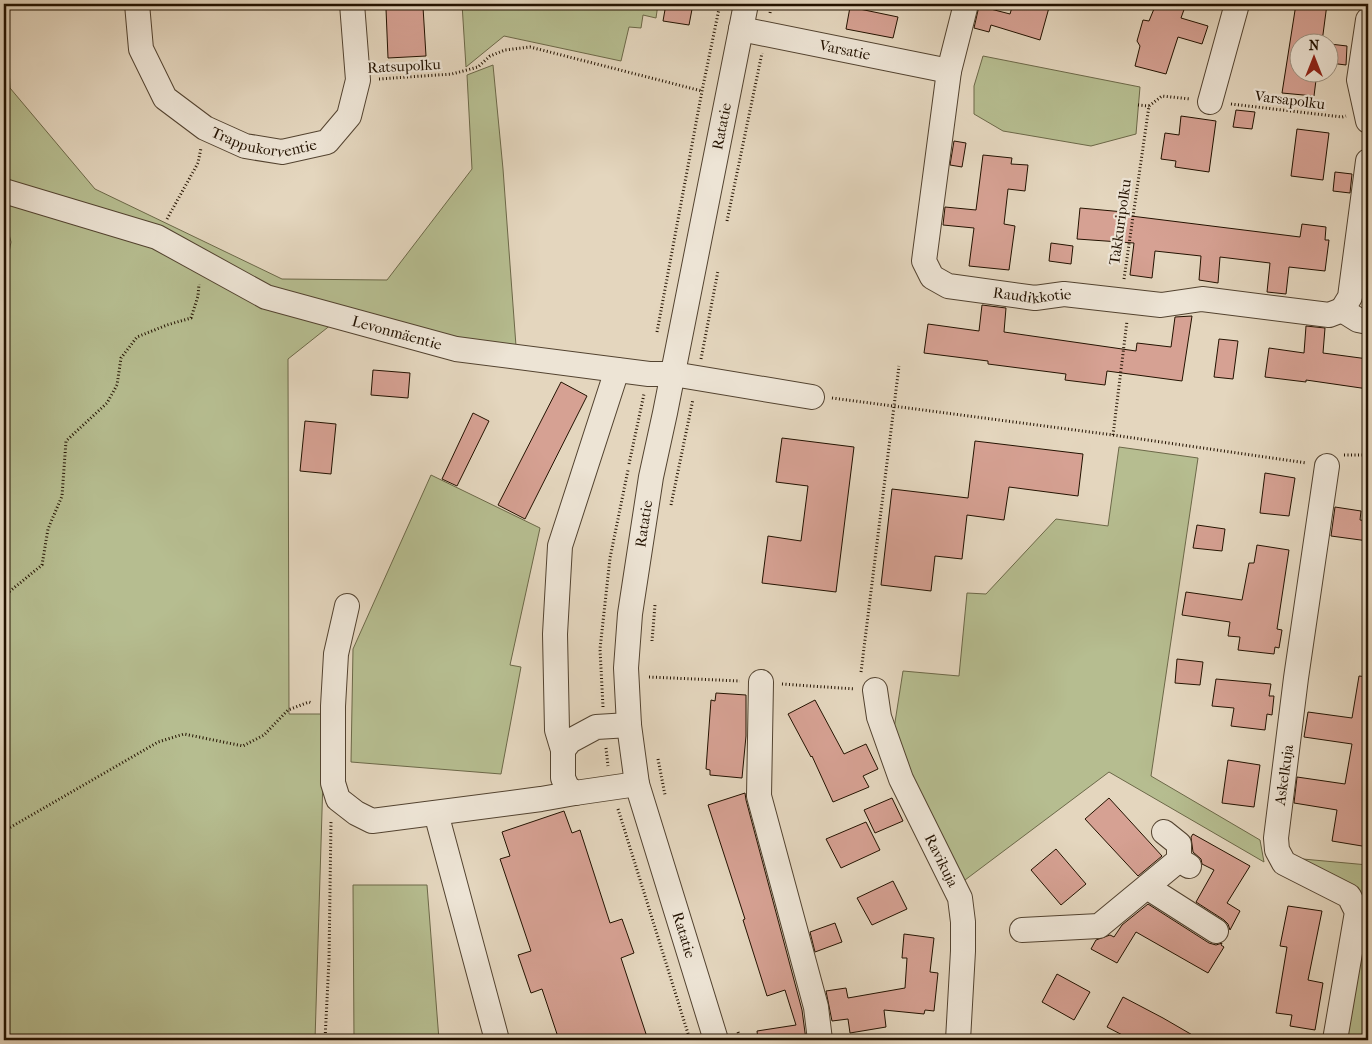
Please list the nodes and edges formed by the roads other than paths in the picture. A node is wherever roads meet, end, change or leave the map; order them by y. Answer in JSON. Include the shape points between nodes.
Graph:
{"nodes":[{"id":1,"x":137,"y":4,"type":"edge"},
{"id":2,"x":352,"y":4,"type":"edge"},
{"id":3,"x":746,"y":4,"type":"edge"},
{"id":4,"x":966,"y":4,"type":"edge"},
{"id":5,"x":1237,"y":4,"type":"edge"},
{"id":6,"x":1368,"y":20,"type":"edge"},
{"id":7,"x":741,"y":29,"type":"junction"},
{"id":8,"x":949,"y":71,"type":"junction"},
{"id":9,"x":1210,"y":102,"type":"road end"},
{"id":10,"x":1367,"y":117,"type":"edge"},
{"id":11,"x":1368,"y":161,"type":"edge"},
{"id":12,"x":4,"y":191,"type":"edge"},
{"id":13,"x":1342,"y":310,"type":"junction"},
{"id":14,"x":1368,"y":322,"type":"edge"},
{"id":15,"x":617,"y":370,"type":"junction"},
{"id":16,"x":672,"y":374,"type":"junction"},
{"id":17,"x":812,"y":397,"type":"road end"},
{"id":18,"x":1327,"y":466,"type":"road end"},
{"id":19,"x":347,"y":606,"type":"dead end"},
{"id":20,"x":868,"y":681,"type":"road end"},
{"id":21,"x":761,"y":682,"type":"dead end"},
{"id":22,"x":629,"y":725,"type":"junction"},
{"id":23,"x":563,"y":750,"type":"junction"},
{"id":24,"x":637,"y":784,"type":"junction"},
{"id":25,"x":575,"y":793,"type":"junction"},
{"id":26,"x":436,"y":812,"type":"junction"},
{"id":27,"x":1164,"y":832,"type":"dead end"},
{"id":28,"x":1147,"y":887,"type":"junction"},
{"id":29,"x":1022,"y":930,"type":"dead end"},
{"id":30,"x":1216,"y":931,"type":"dead end"},
{"id":31,"x":497,"y":1040,"type":"edge"},
{"id":32,"x":716,"y":1040,"type":"edge"},
{"id":33,"x":820,"y":1040,"type":"edge"},
{"id":34,"x":958,"y":1040,"type":"edge"},
{"id":35,"x":1336,"y":1040,"type":"edge"}],
"edges":[{"from":1,"to":2,"type":"street","name":"Trappukorventie","via":[[141,49],[165,98],[205,128],[245,146],[282,152],[327,142],[349,116],[358,80]]},
{"from":3,"to":7,"type":"street","name":"Ratatie"},
{"from":4,"to":8,"type":"street","name":"Raudikkotie"},
{"from":5,"to":9,"type":"street"},
{"from":6,"to":10,"type":"street","via":[[1359,80]]},
{"from":7,"to":8,"type":"street","name":"Varsatie"},
{"from":7,"to":16,"type":"street","name":"Ratatie"},
{"from":8,"to":13,"type":"street","name":"Raudikkotie","via":[[924,261],[932,277],[948,286],[1036,298],[1064,294],[1161,305],[1202,299],[1329,315]]},
{"from":11,"to":13,"type":"street","via":[[1350,297]]},
{"from":12,"to":15,"type":"street","name":"Levonmäentie","via":[[157,237],[266,297],[456,350]]},
{"from":13,"to":14,"type":"street"},
{"from":15,"to":16,"type":"street","name":"Levonmäentie"},
{"from":15,"to":23,"type":"street","via":[[560,546],[555,634],[556,730]]},
{"from":16,"to":17,"type":"street","name":"Levonmäentie"},
{"from":16,"to":22,"type":"street","name":"Ratatie","via":[[651,476],[630,614],[626,668]]},
{"from":18,"to":35,"type":"street","name":"Askelkuja","via":[[1276,838],[1277,850],[1284,863],[1349,896],[1357,912]]},
{"from":19,"to":26,"type":"street","via":[[336,654],[333,706],[333,783],[338,799],[372,821]]},
{"from":20,"to":34,"type":"street","name":"Ravikuja","via":[[901,779],[960,898],[962,951]]},
{"from":21,"to":33,"type":"street","via":[[758,796],[816,1007]]},
{"from":22,"to":23,"type":"street","via":[[596,728],[570,741]]},
{"from":22,"to":24,"type":"street","name":"Ratatie"},
{"from":23,"to":25,"type":"street","via":[[563,778]]},
{"from":24,"to":25,"type":"street"},
{"from":24,"to":32,"type":"street","name":"Ratatie"},
{"from":25,"to":26,"type":"street"},
{"from":26,"to":31,"type":"street"},
{"from":27,"to":28,"type":"street","via":[[1180,844],[1184,863]]},
{"from":28,"to":29,"type":"street","via":[[1099,926]]},
{"from":28,"to":30,"type":"street"}]}
